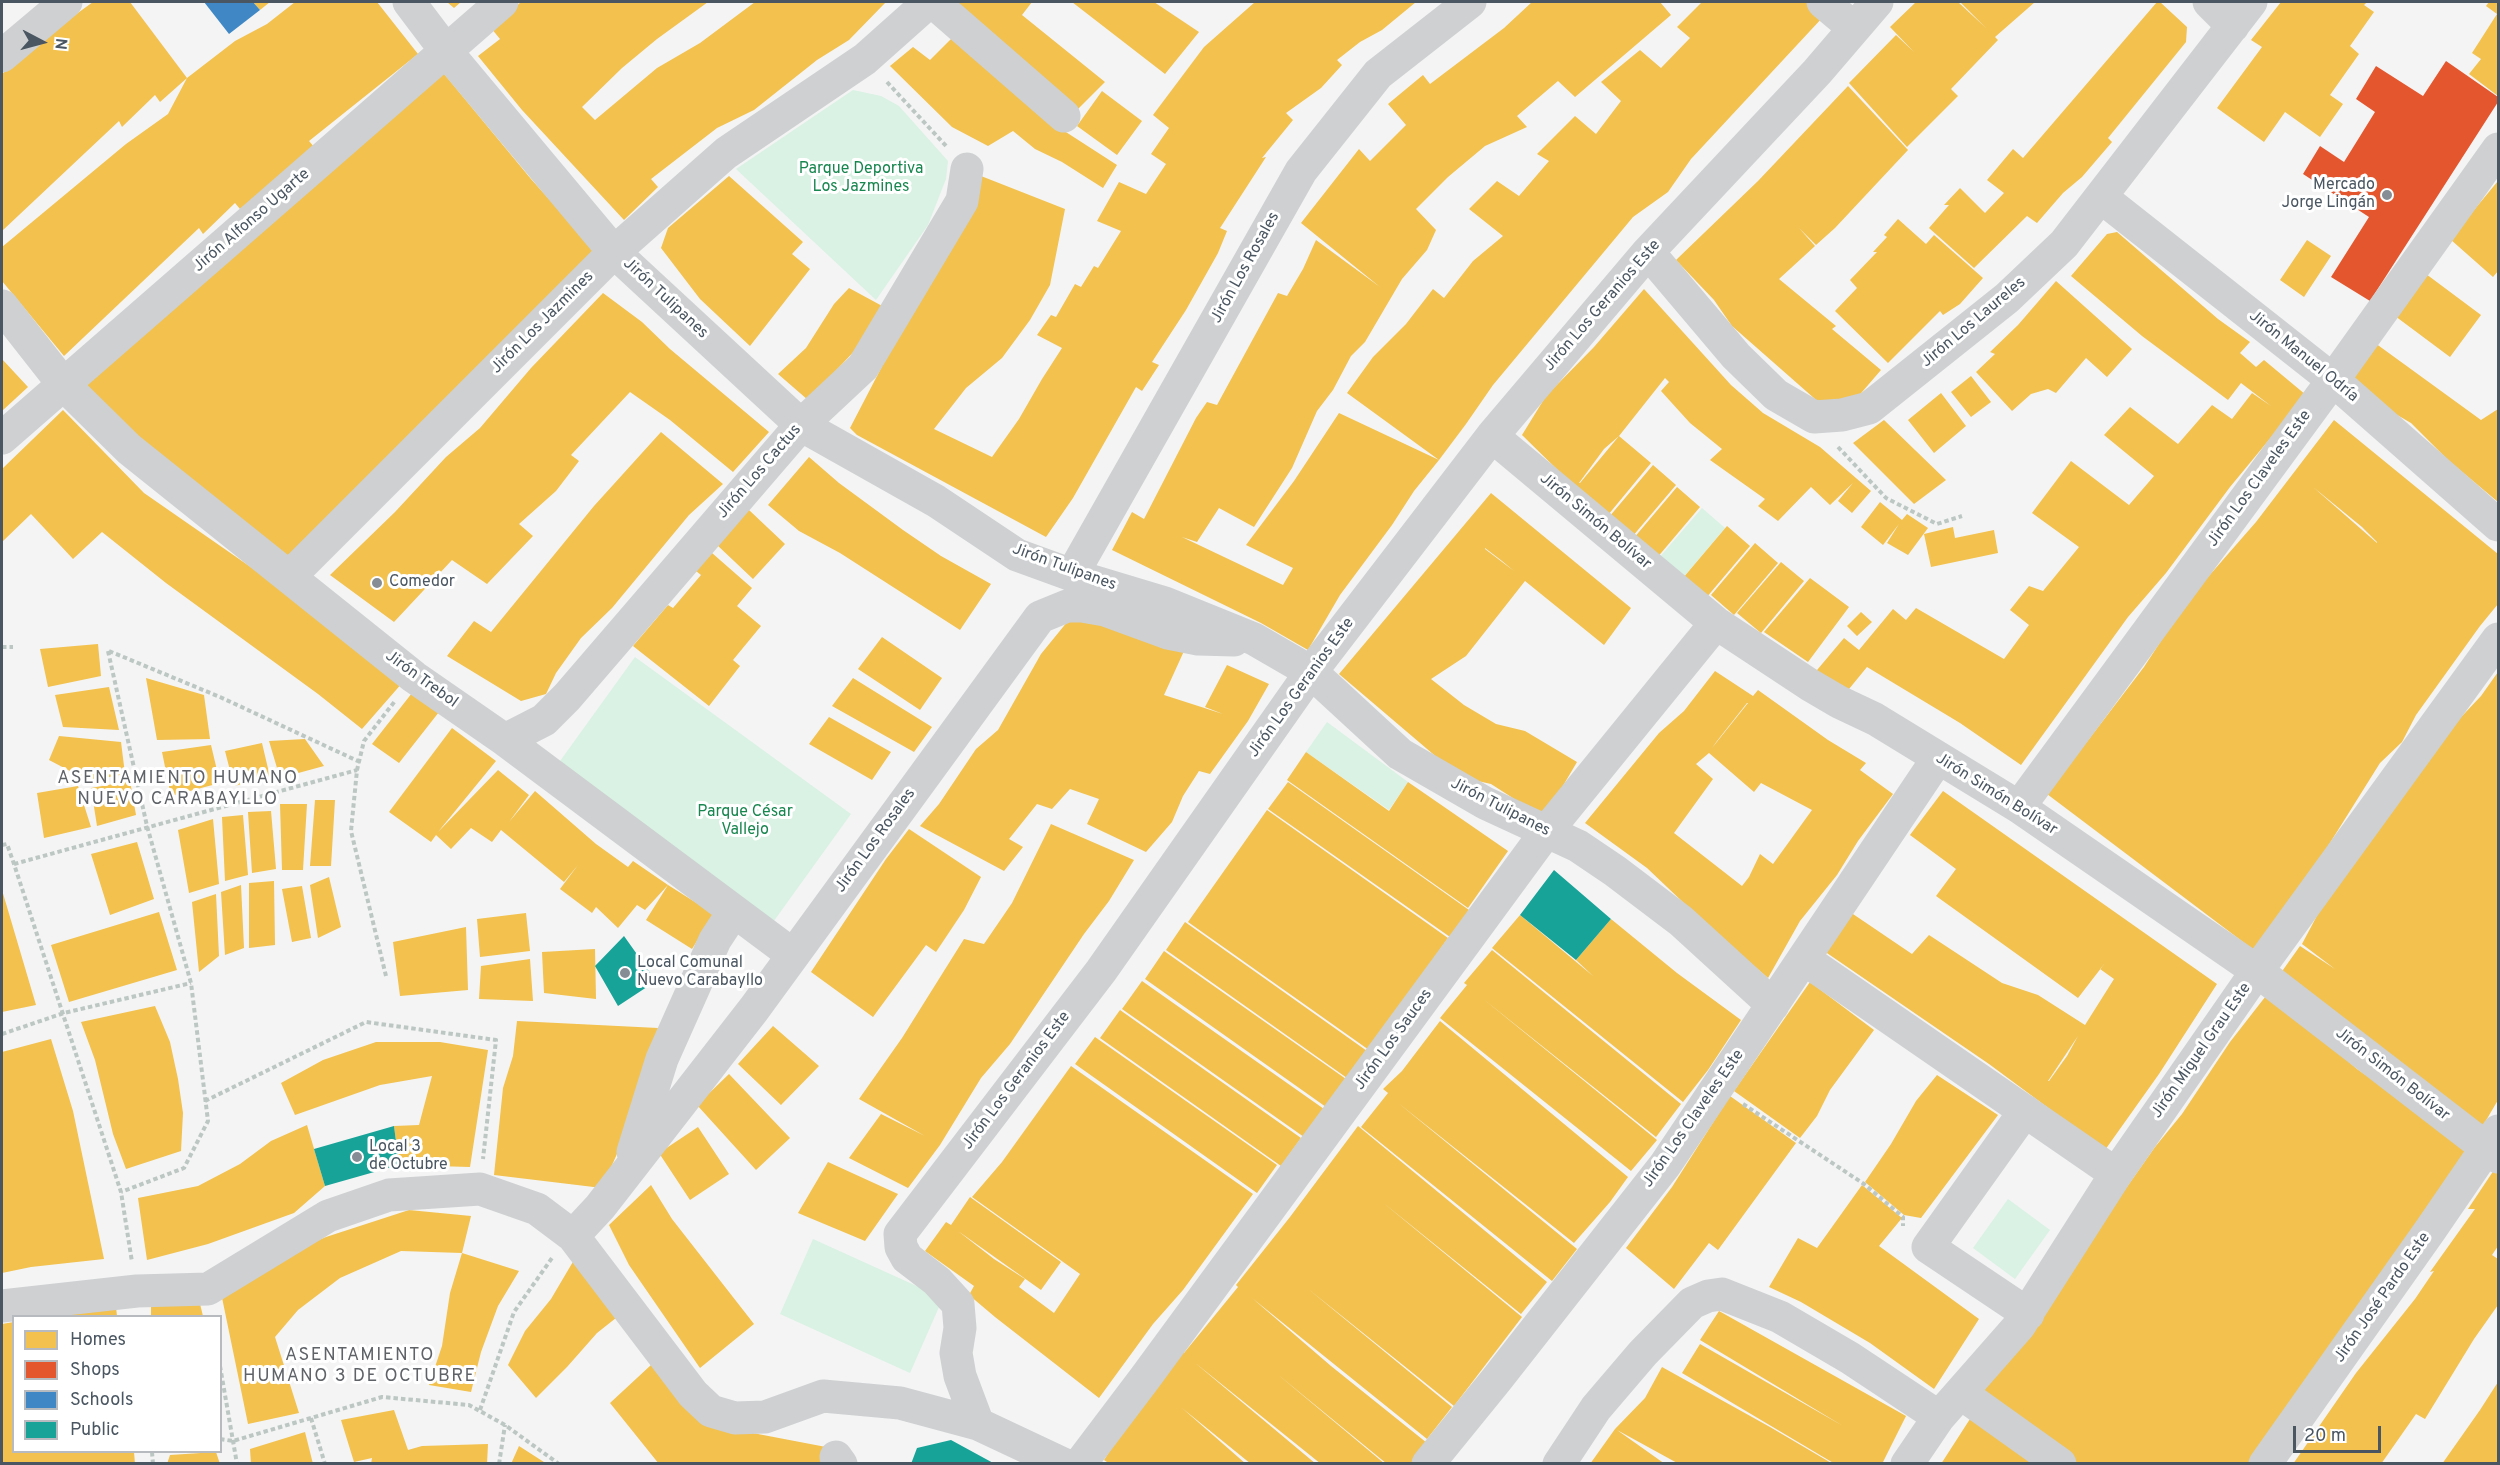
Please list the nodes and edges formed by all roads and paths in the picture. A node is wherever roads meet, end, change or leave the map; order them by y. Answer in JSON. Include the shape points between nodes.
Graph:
{"nodes":[{"id":1,"x":66,"y":2,"type":"edge"},
{"id":2,"x":409,"y":2,"type":"edge"},
{"id":3,"x":502,"y":2,"type":"edge"},
{"id":4,"x":931,"y":2,"type":"edge"},
{"id":5,"x":1470,"y":2,"type":"edge"},
{"id":6,"x":1823,"y":2,"type":"edge"},
{"id":7,"x":1877,"y":2,"type":"edge"},
{"id":8,"x":2209,"y":2,"type":"edge"},
{"id":9,"x":2242,"y":14,"type":"edge"},
{"id":10,"x":1854,"y":28,"type":"junction"},
{"id":11,"x":446,"y":51,"type":"junction"},
{"id":12,"x":2,"y":56,"type":"edge"},
{"id":13,"x":865,"y":59,"type":"junction"},
{"id":14,"x":1064,"y":116,"type":"dead end"},
{"id":15,"x":2499,"y":149,"type":"edge"},
{"id":16,"x":968,"y":170,"type":"joint"},
{"id":17,"x":2101,"y":197,"type":"junction"},
{"id":18,"x":614,"y":252,"type":"junction"},
{"id":19,"x":1648,"y":252,"type":"junction"},
{"id":20,"x":2,"y":306,"type":"edge"},
{"id":21,"x":2333,"y":380,"type":"junction"},
{"id":22,"x":64,"y":386,"type":"junction"},
{"id":23,"x":1824,"y":416,"type":"junction"},
{"id":24,"x":801,"y":425,"type":"junction"},
{"id":25,"x":1492,"y":436,"type":"junction"},
{"id":26,"x":2,"y":438,"type":"edge"},
{"id":27,"x":1962,"y":516,"type":"dead end"},
{"id":28,"x":2499,"y":525,"type":"edge"},
{"id":29,"x":1072,"y":574,"type":"junction"},
{"id":30,"x":289,"y":577,"type":"junction"},
{"id":31,"x":1716,"y":623,"type":"junction"},
{"id":32,"x":1254,"y":639,"type":"junction"},
{"id":33,"x":2499,"y":639,"type":"edge"},
{"id":34,"x":2,"y":647,"type":"edge"},
{"id":35,"x":13,"y":647,"type":"dead end"},
{"id":36,"x":1311,"y":672,"type":"junction"},
{"id":37,"x":414,"y":677,"type":"junction"},
{"id":38,"x":506,"y":740,"type":"junction"},
{"id":39,"x":1938,"y":758,"type":"junction"},
{"id":40,"x":360,"y":762,"type":"junction"},
{"id":41,"x":357,"y":770,"type":"junction"},
{"id":42,"x":2019,"y":807,"type":"junction"},
{"id":43,"x":147,"y":826,"type":"junction"},
{"id":44,"x":1546,"y":832,"type":"junction"},
{"id":45,"x":2,"y":846,"type":"edge"},
{"id":46,"x":14,"y":864,"type":"junction"},
{"id":47,"x":734,"y":911,"type":"junction"},
{"id":48,"x":793,"y":955,"type":"junction"},
{"id":49,"x":1804,"y":959,"type":"junction"},
{"id":50,"x":2258,"y":971,"type":"junction"},
{"id":51,"x":386,"y":976,"type":"dead end"},
{"id":52,"x":191,"y":983,"type":"junction"},
{"id":53,"x":1773,"y":1005,"type":"junction"},
{"id":54,"x":64,"y":1013,"type":"junction"},
{"id":55,"x":2,"y":1034,"type":"edge"},
{"id":56,"x":1718,"y":1087,"type":"junction"},
{"id":57,"x":205,"y":1101,"type":"junction"},
{"id":58,"x":2025,"y":1111,"type":"junction"},
{"id":59,"x":2494,"y":1145,"type":"edge"},
{"id":60,"x":629,"y":1168,"type":"junction"},
{"id":61,"x":2116,"y":1174,"type":"junction"},
{"id":62,"x":480,"y":1189,"type":"junction"},
{"id":63,"x":121,"y":1192,"type":"junction"},
{"id":64,"x":1903,"y":1228,"type":"dead end"},
{"id":65,"x":573,"y":1236,"type":"junction"},
{"id":66,"x":137,"y":1291,"type":"junction"},
{"id":67,"x":2,"y":1306,"type":"edge"},
{"id":68,"x":2028,"y":1314,"type":"junction"},
{"id":69,"x":222,"y":1378,"type":"edge"},
{"id":70,"x":1962,"y":1394,"type":"junction"},
{"id":71,"x":480,"y":1410,"type":"junction"},
{"id":72,"x":1938,"y":1417,"type":"junction"},
{"id":73,"x":311,"y":1418,"type":"junction"},
{"id":74,"x":978,"y":1424,"type":"junction"},
{"id":75,"x":505,"y":1425,"type":"junction"},
{"id":76,"x":222,"y":1440,"type":"edge"},
{"id":77,"x":233,"y":1441,"type":"junction"},
{"id":78,"x":237,"y":1464,"type":"edge"},
{"id":79,"x":325,"y":1464,"type":"edge"},
{"id":80,"x":499,"y":1464,"type":"edge"},
{"id":81,"x":559,"y":1464,"type":"edge"},
{"id":82,"x":1063,"y":1464,"type":"edge"},
{"id":83,"x":1080,"y":1464,"type":"edge"},
{"id":84,"x":1428,"y":1464,"type":"edge"},
{"id":85,"x":1559,"y":1464,"type":"edge"},
{"id":86,"x":1907,"y":1464,"type":"edge"},
{"id":87,"x":2060,"y":1464,"type":"edge"},
{"id":88,"x":2265,"y":1464,"type":"edge"}],
"edges":[{"from":1,"to":12,"type":"street"},
{"from":2,"to":11,"type":"street","name":"Jirón Tulipanes"},
{"from":3,"to":11,"type":"street","name":"Jirón Alfonso Ugarte"},
{"from":4,"to":13,"type":"street","name":"Jirón Los Jazmines"},
{"from":4,"to":14,"type":"street"},
{"from":5,"to":29,"type":"street","name":"Jirón Los Rosales","via":[[1378,74],[1301,171]]},
{"from":6,"to":10,"type":"street"},
{"from":7,"to":10,"type":"street","name":"Jirón Los Geranios Este"},
{"from":8,"to":9,"type":"street"},
{"from":9,"to":17,"type":"street","name":"Jirón Los Laureles"},
{"from":10,"to":19,"type":"street","name":"Jirón Los Geranios Este"},
{"from":11,"to":18,"type":"street","name":"Jirón Tulipanes"},
{"from":11,"to":22,"type":"street","name":"Jirón Alfonso Ugarte"},
{"from":13,"to":16,"type":"path"},
{"from":13,"to":18,"type":"street","name":"Jirón Los Jazmines","via":[[726,153]]},
{"from":15,"to":21,"type":"street","name":"Jirón Los Claveles Este"},
{"from":16,"to":24,"type":"street","name":"Jirón Los Cactus","via":[[962,201],[863,367]]},
{"from":17,"to":21,"type":"street","name":"Jirón Manuel Odría"},
{"from":17,"to":23,"type":"street","name":"Jirón Los Laureles","via":[[2064,244],[1902,384],[1869,408]]},
{"from":18,"to":24,"type":"street","name":"Jirón Tulipanes"},
{"from":18,"to":30,"type":"street","name":"Jirón Los Jazmines"},
{"from":19,"to":23,"type":"street","name":"Jirón Los Laureles","via":[[1736,356],[1776,395],[1814,417]]},
{"from":19,"to":25,"type":"street","name":"Jirón Los Geranios Este"},
{"from":20,"to":22,"type":"street","name":"Jirón Trebol"},
{"from":21,"to":28,"type":"street","name":"Jirón Manuel Odría"},
{"from":21,"to":42,"type":"street","name":"Jirón Los Claveles Este"},
{"from":22,"to":26,"type":"street","name":"Jirón Alfonso Ugarte"},
{"from":22,"to":30,"type":"street","name":"Jirón Trebol","via":[[129,449]]},
{"from":23,"to":27,"type":"path","via":[[1840,451],[1886,498],[1937,524]]},
{"from":24,"to":29,"type":"street","name":"Jirón Tulipanes","via":[[936,501],[1017,555]]},
{"from":24,"to":38,"type":"street","name":"Jirón Los Cactus","via":[[567,697],[544,720]]},
{"from":25,"to":31,"type":"street","name":"Jirón Simón Bolívar"},
{"from":25,"to":36,"type":"street","name":"Jirón Los Geranios Este"},
{"from":29,"to":32,"type":"street","name":"Jirón Tulipanes","via":[[1165,603]]},
{"from":30,"to":37,"type":"street","name":"Jirón Trebol"},
{"from":31,"to":39,"type":"street","name":"Jirón Simón Bolívar","via":[[1810,685]]},
{"from":31,"to":44,"type":"street","name":"Jirón Los Sauces"},
{"from":32,"to":36,"type":"street","name":"Jirón Tulipanes"},
{"from":32,"to":48,"type":"street","name":"Jirón Los Rosales","via":[[1198,639],[1082,606],[1067,606],[1040,617]]},
{"from":33,"to":50,"type":"street","name":"Jirón Miguel Grau Este"},
{"from":34,"to":35,"type":"path"},
{"from":36,"to":44,"type":"street","name":"Jirón Tulipanes","via":[[1400,754],[1485,803]]},
{"from":36,"to":74,"type":"street","name":"Jirón Los Geranios Este","via":[[1101,971],[900,1234],[908,1258],[958,1304],[956,1353]]},
{"from":37,"to":38,"type":"street","name":"Jirón Trebol"},
{"from":37,"to":40,"type":"path","via":[[364,741]]},
{"from":38,"to":47,"type":"street","name":"Jirón Trebol"},
{"from":39,"to":42,"type":"street","name":"Jirón Simón Bolívar"},
{"from":39,"to":49,"type":"street","name":"Jirón Los Claveles Este"},
{"from":40,"to":41,"type":"path"},
{"from":40,"to":43,"type":"path","via":[[220,697],[108,651]]},
{"from":41,"to":43,"type":"path"},
{"from":41,"to":51,"type":"path","via":[[351,831]]},
{"from":42,"to":50,"type":"street","name":"Jirón Simón Bolívar"},
{"from":43,"to":46,"type":"path"},
{"from":43,"to":52,"type":"path"},
{"from":44,"to":53,"type":"street","name":"Jirón Tulipanes","via":[[1578,846],[1681,921]]},
{"from":44,"to":83,"type":"street","name":"Jirón Los Sauces"},
{"from":45,"to":46,"type":"path","via":[[7,844]]},
{"from":46,"to":54,"type":"path"},
{"from":47,"to":48,"type":"street","name":"Jirón Trebol"},
{"from":47,"to":60,"type":"street","via":[[715,940],[662,1059]]},
{"from":48,"to":60,"type":"street","name":"Jirón Los Rosales"},
{"from":49,"to":53,"type":"street","name":"Jirón Los Claveles Este"},
{"from":49,"to":58,"type":"street"},
{"from":50,"to":59,"type":"street","name":"Jirón Simón Bolívar"},
{"from":50,"to":61,"type":"street","name":"Jirón Miguel Grau Este"},
{"from":52,"to":54,"type":"path"},
{"from":52,"to":57,"type":"path"},
{"from":53,"to":56,"type":"street","name":"Jirón Los Claveles Este"},
{"from":54,"to":55,"type":"path"},
{"from":54,"to":63,"type":"path"},
{"from":56,"to":64,"type":"path","via":[[1863,1184],[1903,1217]]},
{"from":56,"to":84,"type":"street","name":"Jirón Los Claveles Este","via":[[1665,1165]]},
{"from":57,"to":62,"type":"path","via":[[366,1022],[496,1040]]},
{"from":57,"to":63,"type":"path","via":[[207,1122],[184,1168]]},
{"from":58,"to":61,"type":"street"},
{"from":58,"to":68,"type":"street","via":[[1928,1247]]},
{"from":59,"to":88,"type":"street","name":"Jirón José Pardo Este"},
{"from":60,"to":65,"type":"street","name":"Jirón Los Rosales"},
{"from":61,"to":68,"type":"street","name":"Jirón Miguel Grau Este"},
{"from":62,"to":65,"type":"street","via":[[537,1209]]},
{"from":62,"to":66,"type":"street","via":[[389,1195],[328,1216],[208,1289]]},
{"from":63,"to":66,"type":"path"},
{"from":65,"to":71,"type":"path","via":[[560,1246],[514,1312]]},
{"from":65,"to":74,"type":"street","via":[[693,1394],[711,1411],[735,1418],[765,1417],[823,1396],[900,1403]]},
{"from":66,"to":67,"type":"street"},
{"from":68,"to":70,"type":"street","name":"Jirón Miguel Grau Este"},
{"from":69,"to":77,"type":"path"},
{"from":70,"to":72,"type":"street","name":"Jirón Miguel Grau Este"},
{"from":70,"to":87,"type":"street"},
{"from":71,"to":73,"type":"path","via":[[470,1405],[382,1397]]},
{"from":71,"to":75,"type":"path"},
{"from":72,"to":85,"type":"street","via":[[1780,1317],[1722,1294],[1692,1303],[1643,1353],[1596,1408]]},
{"from":72,"to":86,"type":"street","name":"Jirón Miguel Grau Este"},
{"from":73,"to":77,"type":"path"},
{"from":73,"to":79,"type":"path"},
{"from":74,"to":82,"type":"street"},
{"from":75,"to":80,"type":"path"},
{"from":75,"to":81,"type":"path"},
{"from":76,"to":77,"type":"path"},
{"from":77,"to":78,"type":"path"}]}
